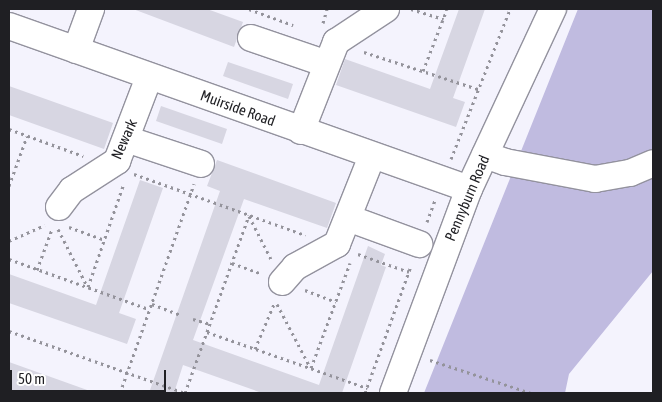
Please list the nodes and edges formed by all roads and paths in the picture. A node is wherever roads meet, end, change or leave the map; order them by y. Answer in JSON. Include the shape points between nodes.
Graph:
{"nodes":[{"id":1,"x":92,"y":9,"type":"edge"},
{"id":2,"x":249,"y":9,"type":"edge"},
{"id":3,"x":386,"y":9,"type":"edge"},
{"id":4,"x":411,"y":9,"type":"edge"},
{"id":5,"x":447,"y":9,"type":"edge"},
{"id":6,"x":553,"y":9,"type":"edge"},
{"id":7,"x":443,"y":19,"type":"junction"},
{"id":8,"x":9,"y":26,"type":"edge"},
{"id":9,"x":302,"y":29,"type":"dead end"},
{"id":10,"x":250,"y":38,"type":"dead end"},
{"id":11,"x":76,"y":50,"type":"junction"},
{"id":12,"x":332,"y":53,"type":"junction"},
{"id":13,"x":423,"y":71,"type":"junction"},
{"id":14,"x":149,"y":77,"type":"junction"},
{"id":15,"x":481,"y":90,"type":"dead end"},
{"id":16,"x":301,"y":131,"type":"junction"},
{"id":17,"x":27,"y":136,"type":"dead end"},
{"id":18,"x":126,"y":139,"type":"junction"},
{"id":19,"x":485,"y":154,"type":"junction"},
{"id":20,"x":372,"y":156,"type":"junction"},
{"id":21,"x":653,"y":162,"type":"edge"},
{"id":22,"x":201,"y":164,"type":"joint"},
{"id":23,"x":124,"y":180,"type":"dead end"},
{"id":24,"x":9,"y":186,"type":"edge"},
{"id":25,"x":468,"y":189,"type":"junction"},
{"id":26,"x":190,"y":195,"type":"junction"},
{"id":27,"x":57,"y":214,"type":"junction"},
{"id":28,"x":249,"y":215,"type":"junction"},
{"id":29,"x":348,"y":218,"type":"junction"},
{"id":30,"x":104,"y":240,"type":"junction"},
{"id":31,"x":9,"y":241,"type":"edge"},
{"id":32,"x":419,"y":244,"type":"dead end"},
{"id":33,"x":335,"y":246,"type":"junction"},
{"id":34,"x":9,"y":259,"type":"edge"},
{"id":35,"x":232,"y":263,"type":"junction"},
{"id":36,"x":37,"y":270,"type":"junction"},
{"id":37,"x":409,"y":272,"type":"dead end"},
{"id":38,"x":88,"y":287,"type":"junction"},
{"id":39,"x":279,"y":291,"type":"junction"},
{"id":40,"x":336,"y":302,"type":"junction"},
{"id":41,"x":152,"y":304,"type":"junction"},
{"id":42,"x":149,"y":309,"type":"junction"},
{"id":43,"x":180,"y":315,"type":"dead end"},
{"id":44,"x":193,"y":319,"type":"dead end"},
{"id":45,"x":210,"y":324,"type":"junction"},
{"id":46,"x":9,"y":331,"type":"edge"},
{"id":47,"x":207,"y":332,"type":"junction"},
{"id":48,"x":255,"y":349,"type":"junction"},
{"id":49,"x":406,"y":352,"type":"junction"},
{"id":50,"x":311,"y":368,"type":"junction"},
{"id":51,"x":128,"y":373,"type":"junction"},
{"id":52,"x":367,"y":388,"type":"dead end"},
{"id":53,"x":120,"y":393,"type":"edge"},
{"id":54,"x":185,"y":393,"type":"edge"},
{"id":55,"x":392,"y":393,"type":"edge"},
{"id":56,"x":531,"y":393,"type":"edge"}],
"edges":[{"from":1,"to":11,"type":"street"},
{"from":2,"to":9,"type":"path"},
{"from":3,"to":12,"type":"street"},
{"from":4,"to":7,"type":"path"},
{"from":5,"to":7,"type":"path"},
{"from":6,"to":19,"type":"street","name":"Pennyburn Road"},
{"from":7,"to":13,"type":"path"},
{"from":8,"to":11,"type":"street","name":"Muirside Road"},
{"from":10,"to":12,"type":"street"},
{"from":11,"to":14,"type":"street","name":"Muirside Road"},
{"from":12,"to":13,"type":"path"},
{"from":12,"to":16,"type":"street"},
{"from":13,"to":15,"type":"path"},
{"from":14,"to":16,"type":"street","name":"Muirside Road"},
{"from":14,"to":18,"type":"street","name":"Newark"},
{"from":16,"to":20,"type":"street","name":"Muirside Road"},
{"from":17,"to":24,"type":"path"},
{"from":18,"to":22,"type":"street"},
{"from":18,"to":27,"type":"street","name":"Newark","via":[[114,164],[72,190]]},
{"from":19,"to":21,"type":"street","via":[[505,162],[595,179],[630,174]]},
{"from":19,"to":25,"type":"street","name":"Pennyburn Road"},
{"from":20,"to":25,"type":"street","name":"Muirside Road"},
{"from":20,"to":29,"type":"street"},
{"from":22,"to":26,"type":"path"},
{"from":23,"to":30,"type":"path"},
{"from":25,"to":49,"type":"street","name":"Pennyburn Road"},
{"from":26,"to":28,"type":"path"},
{"from":26,"to":41,"type":"path"},
{"from":27,"to":30,"type":"path"},
{"from":27,"to":31,"type":"path"},
{"from":27,"to":36,"type":"path"},
{"from":27,"to":38,"type":"path"},
{"from":28,"to":33,"type":"path"},
{"from":28,"to":35,"type":"path"},
{"from":28,"to":39,"type":"path"},
{"from":29,"to":32,"type":"street"},
{"from":29,"to":33,"type":"street"},
{"from":30,"to":38,"type":"path"},
{"from":33,"to":39,"type":"street","via":[[295,268]]},
{"from":34,"to":36,"type":"path"},
{"from":35,"to":39,"type":"path"},
{"from":35,"to":45,"type":"path"},
{"from":36,"to":38,"type":"path"},
{"from":37,"to":40,"type":"path","via":[[354,252]]},
{"from":38,"to":42,"type":"path"},
{"from":39,"to":40,"type":"path"},
{"from":39,"to":48,"type":"path"},
{"from":39,"to":50,"type":"path"},
{"from":40,"to":50,"type":"path"},
{"from":41,"to":42,"type":"path"},
{"from":41,"to":43,"type":"path"},
{"from":42,"to":51,"type":"path"},
{"from":44,"to":45,"type":"path"},
{"from":45,"to":47,"type":"path"},
{"from":46,"to":51,"type":"path"},
{"from":47,"to":48,"type":"path"},
{"from":47,"to":54,"type":"path"},
{"from":48,"to":50,"type":"path"},
{"from":49,"to":55,"type":"street","name":"Pennyburn Road"},
{"from":49,"to":56,"type":"path"},
{"from":50,"to":52,"type":"path"},
{"from":51,"to":53,"type":"path"},
{"from":51,"to":54,"type":"path"}]}
